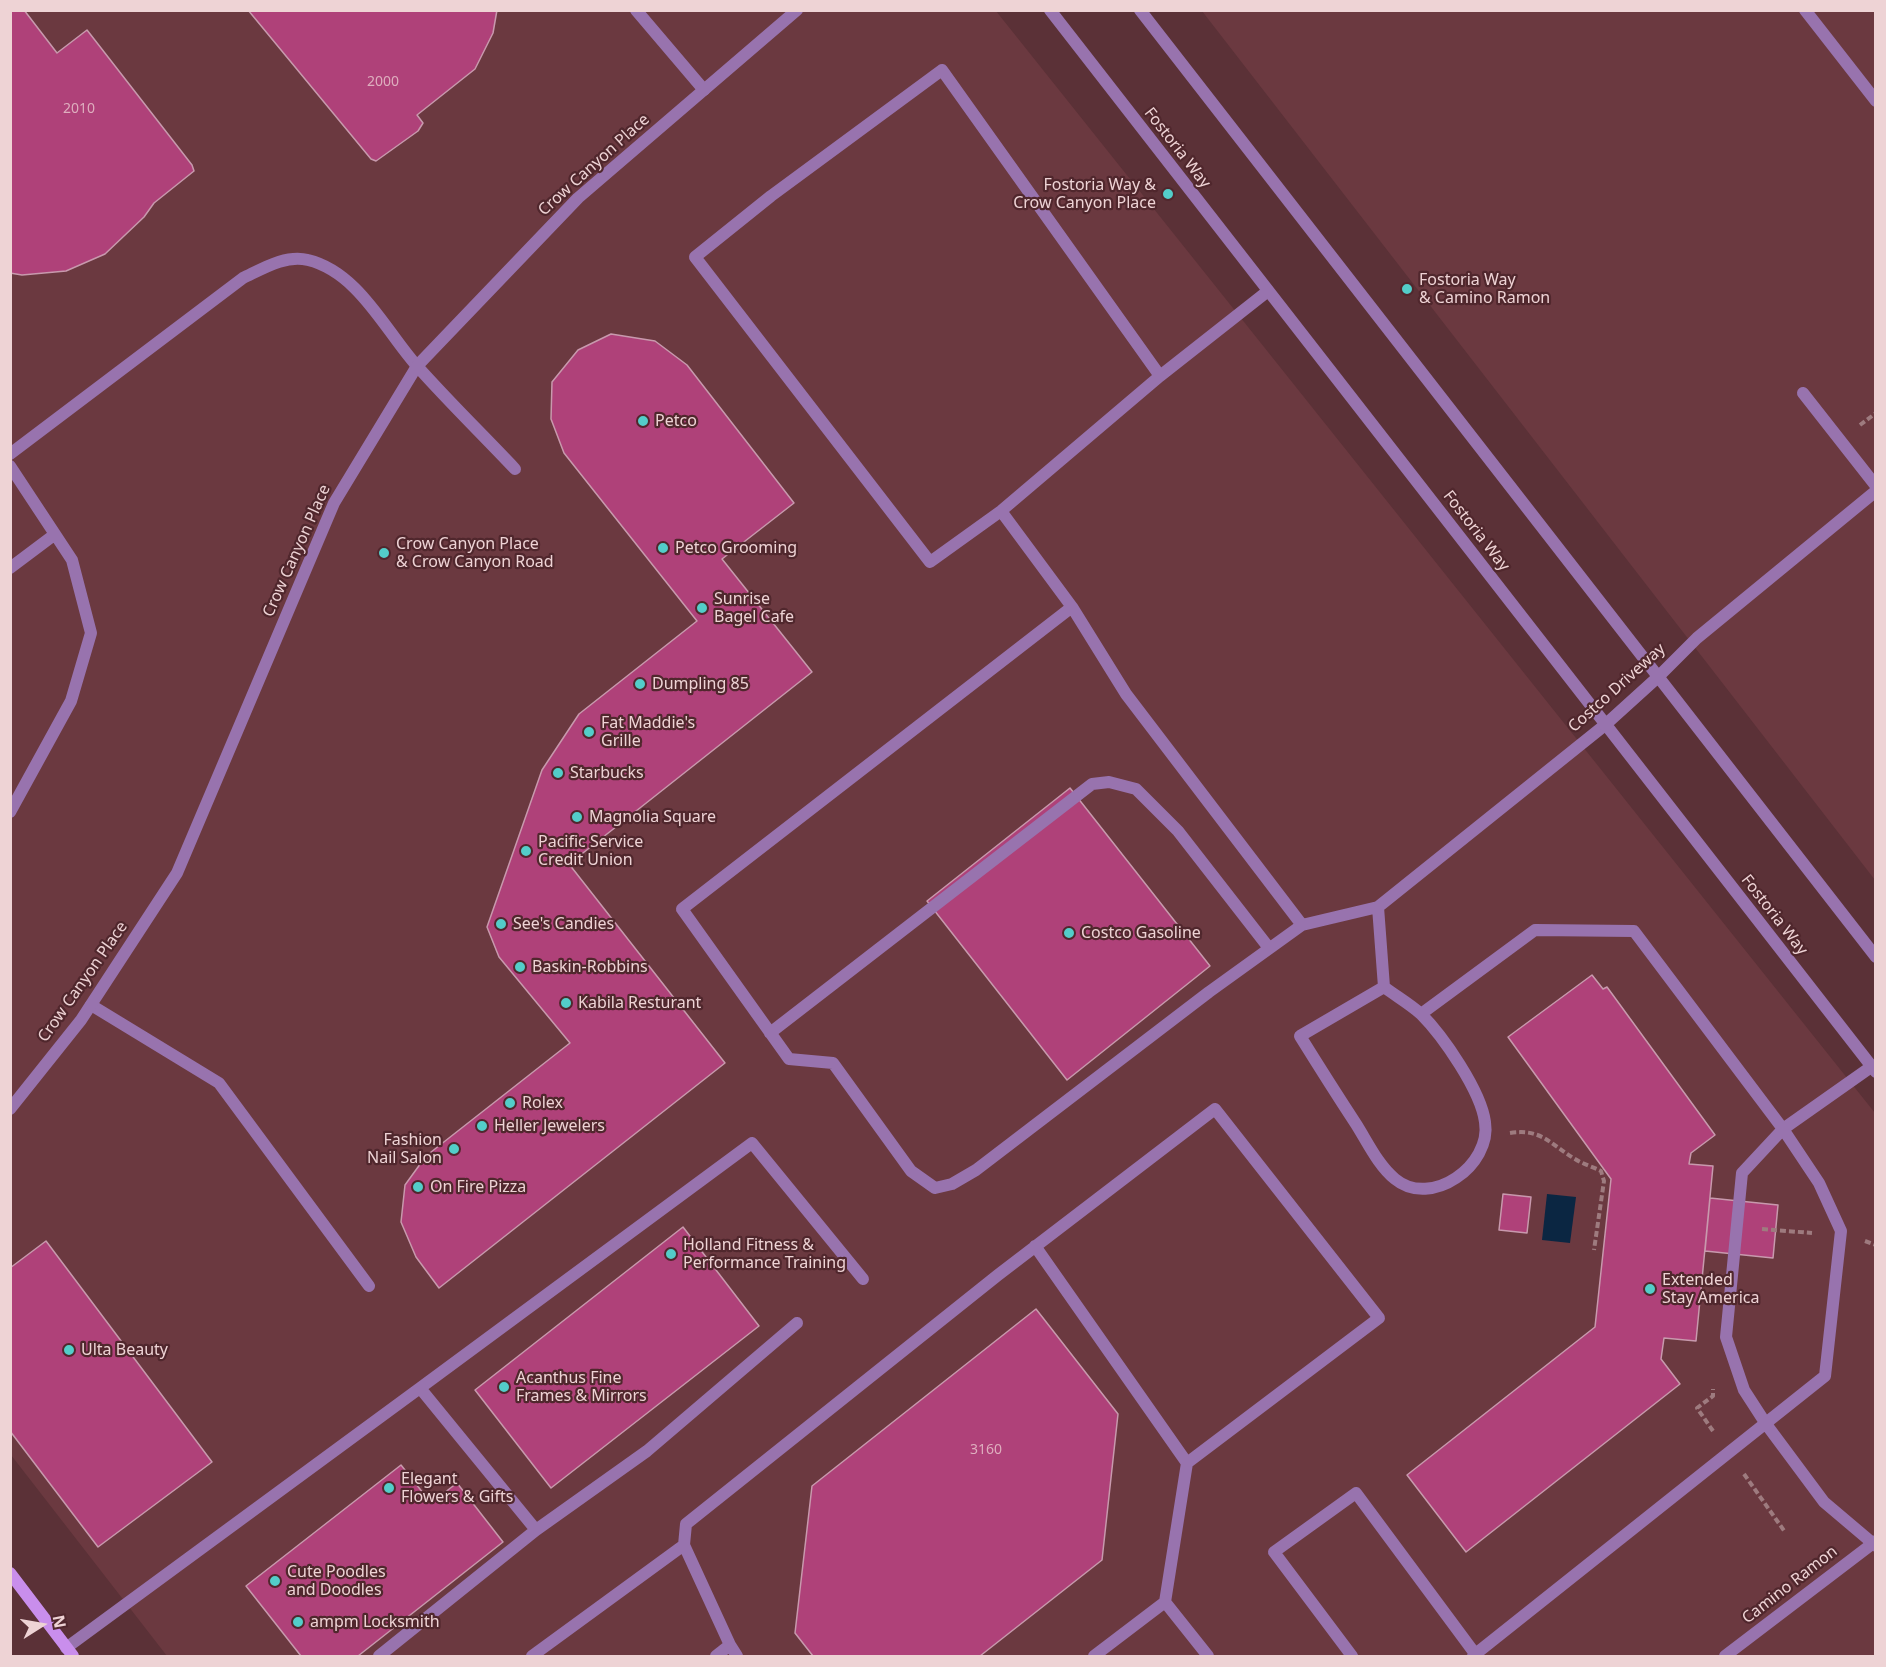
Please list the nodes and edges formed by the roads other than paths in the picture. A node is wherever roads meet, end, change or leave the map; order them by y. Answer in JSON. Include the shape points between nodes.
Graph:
{"nodes":[{"id":1,"x":636,"y":10,"type":"edge"},
{"id":2,"x":798,"y":10,"type":"edge"},
{"id":3,"x":1050,"y":10,"type":"edge"},
{"id":4,"x":1140,"y":10,"type":"edge"},
{"id":5,"x":1805,"y":10,"type":"edge"},
{"id":6,"x":704,"y":90,"type":"junction"},
{"id":7,"x":1875,"y":101,"type":"edge"},
{"id":8,"x":1268,"y":291,"type":"junction"},
{"id":9,"x":417,"y":366,"type":"junction"},
{"id":10,"x":1160,"y":376,"type":"junction"},
{"id":11,"x":1803,"y":393,"type":"dead end"},
{"id":12,"x":10,"y":454,"type":"edge"},
{"id":13,"x":10,"y":466,"type":"edge"},
{"id":14,"x":516,"y":469,"type":"dead end"},
{"id":15,"x":1875,"y":488,"type":"edge"},
{"id":16,"x":1001,"y":511,"type":"junction"},
{"id":17,"x":54,"y":535,"type":"junction"},
{"id":18,"x":10,"y":568,"type":"edge"},
{"id":19,"x":1072,"y":607,"type":"junction"},
{"id":20,"x":1658,"y":676,"type":"junction"},
{"id":21,"x":1605,"y":725,"type":"junction"},
{"id":22,"x":10,"y":812,"type":"edge"},
{"id":23,"x":1378,"y":907,"type":"junction"},
{"id":24,"x":1302,"y":924,"type":"junction"},
{"id":25,"x":1269,"y":948,"type":"junction"},
{"id":26,"x":1875,"y":957,"type":"edge"},
{"id":27,"x":1384,"y":987,"type":"junction"},
{"id":28,"x":90,"y":1005,"type":"junction"},
{"id":29,"x":1421,"y":1014,"type":"junction"},
{"id":30,"x":770,"y":1033,"type":"junction"},
{"id":31,"x":1873,"y":1070,"type":"edge"},
{"id":32,"x":10,"y":1109,"type":"edge"},
{"id":33,"x":1783,"y":1129,"type":"junction"},
{"id":34,"x":1035,"y":1246,"type":"junction"},
{"id":35,"x":863,"y":1279,"type":"dead end"},
{"id":36,"x":369,"y":1286,"type":"dead end"},
{"id":37,"x":797,"y":1323,"type":"dead end"},
{"id":38,"x":420,"y":1388,"type":"junction"},
{"id":39,"x":1766,"y":1424,"type":"junction"},
{"id":40,"x":1187,"y":1463,"type":"junction"},
{"id":41,"x":536,"y":1530,"type":"junction"},
{"id":42,"x":1874,"y":1543,"type":"edge"},
{"id":43,"x":684,"y":1545,"type":"junction"},
{"id":44,"x":10,"y":1573,"type":"edge"},
{"id":45,"x":1165,"y":1602,"type":"junction"},
{"id":46,"x":733,"y":1651,"type":"edge"},
{"id":47,"x":70,"y":1652,"type":"edge"},
{"id":48,"x":379,"y":1656,"type":"edge"},
{"id":49,"x":532,"y":1656,"type":"edge"},
{"id":50,"x":716,"y":1656,"type":"edge"},
{"id":51,"x":1094,"y":1656,"type":"edge"},
{"id":52,"x":1208,"y":1656,"type":"edge"},
{"id":53,"x":1352,"y":1656,"type":"edge"},
{"id":54,"x":1475,"y":1656,"type":"edge"},
{"id":55,"x":1725,"y":1656,"type":"edge"}],
"edges":[{"from":1,"to":6,"type":"street"},
{"from":2,"to":6,"type":"street","name":"Crow Canyon Place"},
{"from":3,"to":8,"type":"street","name":"Fostoria Way"},
{"from":4,"to":20,"type":"street"},
{"from":5,"to":7,"type":"street"},
{"from":6,"to":9,"type":"street","name":"Crow Canyon Place","via":[[578,198]]},
{"from":8,"to":10,"type":"street"},
{"from":8,"to":21,"type":"street","name":"Fostoria Way"},
{"from":9,"to":12,"type":"street","via":[[357,291],[332,268],[306,259],[283,260],[243,278]]},
{"from":9,"to":14,"type":"street"},
{"from":9,"to":28,"type":"street","name":"Crow Canyon Place","via":[[334,503],[177,873]]},
{"from":10,"to":16,"type":"street"},
{"from":10,"to":16,"type":"street","via":[[942,70],[695,257],[930,562]]},
{"from":11,"to":15,"type":"street"},
{"from":13,"to":17,"type":"street"},
{"from":15,"to":20,"type":"street","name":"Costco Driveway","via":[[1697,638]]},
{"from":16,"to":19,"type":"street"},
{"from":17,"to":18,"type":"street"},
{"from":17,"to":22,"type":"street","via":[[72,560],[91,633],[71,701]]},
{"from":19,"to":24,"type":"street","via":[[1126,694]]},
{"from":19,"to":30,"type":"street","via":[[682,909]]},
{"from":20,"to":21,"type":"street","name":"Costco Driveway"},
{"from":20,"to":26,"type":"street"},
{"from":21,"to":23,"type":"street","name":"Costco Driveway"},
{"from":21,"to":31,"type":"street","name":"Fostoria Way"},
{"from":23,"to":24,"type":"street"},
{"from":23,"to":27,"type":"street"},
{"from":24,"to":25,"type":"street"},
{"from":25,"to":30,"type":"street","via":[[976,1170],[952,1184],[935,1188],[911,1171],[833,1063],[789,1059]]},
{"from":25,"to":30,"type":"street","via":[[1178,831],[1136,789],[1109,782],[1092,784]]},
{"from":27,"to":29,"type":"street"},
{"from":27,"to":29,"type":"street","via":[[1300,1036],[1379,1163],[1397,1181],[1421,1190],[1462,1175],[1485,1137],[1486,1123],[1476,1089]]},
{"from":28,"to":32,"type":"street","name":"Crow Canyon Place"},
{"from":28,"to":36,"type":"street","via":[[219,1083]]},
{"from":29,"to":33,"type":"street","via":[[1535,930],[1634,932]]},
{"from":31,"to":33,"type":"street"},
{"from":33,"to":39,"type":"street","via":[[1742,1173],[1726,1337],[1744,1390]]},
{"from":33,"to":39,"type":"street","via":[[1819,1183],[1841,1231],[1824,1376]]},
{"from":34,"to":40,"type":"street"},
{"from":34,"to":40,"type":"street","via":[[1215,1109],[1379,1318]]},
{"from":34,"to":43,"type":"street","via":[[686,1524]]},
{"from":35,"to":38,"type":"street","via":[[752,1143]]},
{"from":37,"to":41,"type":"street","via":[[647,1451]]},
{"from":38,"to":41,"type":"street"},
{"from":38,"to":47,"type":"street"},
{"from":39,"to":42,"type":"street","via":[[1824,1502]]},
{"from":39,"to":54,"type":"street"},
{"from":40,"to":45,"type":"street"},
{"from":41,"to":48,"type":"street"},
{"from":42,"to":55,"type":"street","name":"Camino Ramon"},
{"from":43,"to":46,"type":"street"},
{"from":43,"to":49,"type":"street"},
{"from":44,"to":47,"type":"main road"},
{"from":45,"to":51,"type":"street"},
{"from":45,"to":52,"type":"street"},
{"from":46,"to":50,"type":"street"},
{"from":53,"to":54,"type":"street","via":[[1274,1552],[1356,1493]]}]}
